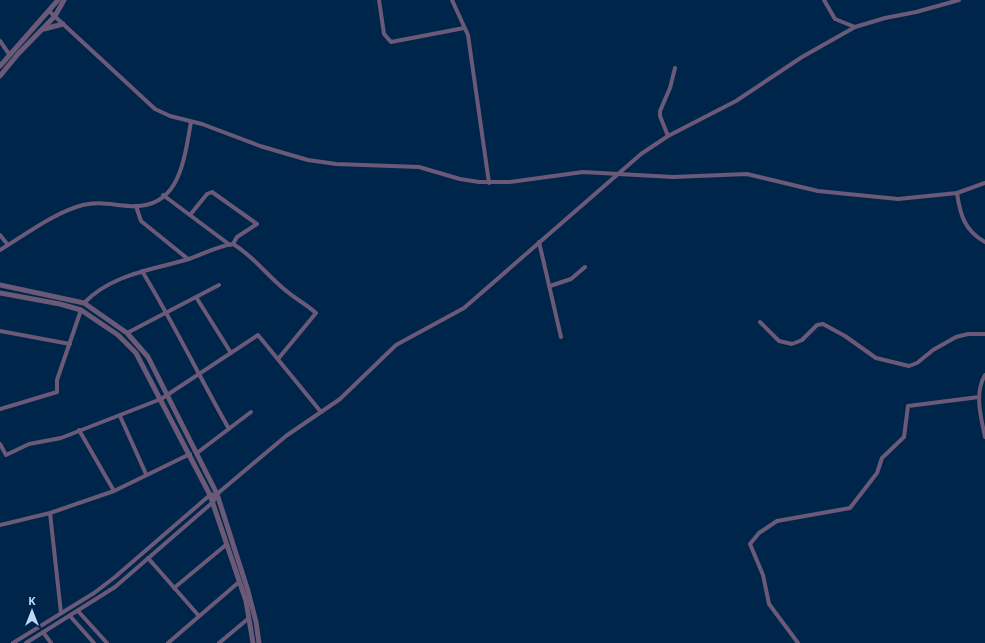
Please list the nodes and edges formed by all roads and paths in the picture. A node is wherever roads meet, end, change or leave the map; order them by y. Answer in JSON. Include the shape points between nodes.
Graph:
{"nodes":[{"id":1,"x":58,"y":0,"type":"edge"},
{"id":2,"x":64,"y":0,"type":"edge"},
{"id":3,"x":379,"y":0,"type":"edge"},
{"id":4,"x":452,"y":0,"type":"edge"},
{"id":5,"x":824,"y":0,"type":"edge"},
{"id":6,"x":958,"y":0,"type":"edge"},
{"id":7,"x":49,"y":11,"type":"junction"},
{"id":8,"x":55,"y":16,"type":"junction"},
{"id":9,"x":63,"y":24,"type":"junction"},
{"id":10,"x":464,"y":28,"type":"junction"},
{"id":11,"x":855,"y":28,"type":"junction"},
{"id":12,"x":42,"y":30,"type":"junction"},
{"id":13,"x":0,"y":41,"type":"edge"},
{"id":14,"x":9,"y":54,"type":"junction"},
{"id":15,"x":0,"y":66,"type":"edge"},
{"id":16,"x":675,"y":68,"type":"dead end"},
{"id":17,"x":0,"y":76,"type":"edge"},
{"id":18,"x":191,"y":122,"type":"junction"},
{"id":19,"x":668,"y":136,"type":"junction"},
{"id":20,"x":617,"y":174,"type":"junction"},
{"id":21,"x":490,"y":183,"type":"junction"},
{"id":22,"x":985,"y":183,"type":"edge"},
{"id":23,"x":957,"y":193,"type":"junction"},
{"id":24,"x":163,"y":195,"type":"junction"},
{"id":25,"x":136,"y":206,"type":"junction"},
{"id":26,"x":190,"y":215,"type":"junction"},
{"id":27,"x":0,"y":235,"type":"edge"},
{"id":28,"x":539,"y":242,"type":"junction"},
{"id":29,"x":985,"y":242,"type":"edge"},
{"id":30,"x":8,"y":245,"type":"junction"},
{"id":31,"x":231,"y":245,"type":"junction"},
{"id":32,"x":0,"y":250,"type":"edge"},
{"id":33,"x":188,"y":259,"type":"junction"},
{"id":34,"x":585,"y":267,"type":"dead end"},
{"id":35,"x":142,"y":270,"type":"junction"},
{"id":36,"x":0,"y":285,"type":"edge"},
{"id":37,"x":219,"y":285,"type":"dead end"},
{"id":38,"x":550,"y":286,"type":"junction"},
{"id":39,"x":0,"y":293,"type":"edge"},
{"id":40,"x":196,"y":297,"type":"junction"},
{"id":41,"x":84,"y":303,"type":"junction"},
{"id":42,"x":81,"y":310,"type":"junction"},
{"id":43,"x":167,"y":312,"type":"junction"},
{"id":44,"x":760,"y":322,"type":"dead end"},
{"id":45,"x":0,"y":331,"type":"edge"},
{"id":46,"x":127,"y":333,"type":"junction"},
{"id":47,"x":985,"y":334,"type":"edge"},
{"id":48,"x":562,"y":337,"type":"dead end"},
{"id":49,"x":70,"y":344,"type":"junction"},
{"id":50,"x":231,"y":354,"type":"junction"},
{"id":51,"x":278,"y":359,"type":"junction"},
{"id":52,"x":199,"y":375,"type":"junction"},
{"id":53,"x":985,"y":375,"type":"edge"},
{"id":54,"x":980,"y":386,"type":"junction"},
{"id":55,"x":985,"y":388,"type":"edge"},
{"id":56,"x":167,"y":395,"type":"junction"},
{"id":57,"x":978,"y":397,"type":"junction"},
{"id":58,"x":161,"y":399,"type":"junction"},
{"id":59,"x":0,"y":409,"type":"edge"},
{"id":60,"x":251,"y":412,"type":"dead end"},
{"id":61,"x":321,"y":412,"type":"junction"},
{"id":62,"x":120,"y":416,"type":"junction"},
{"id":63,"x":229,"y":429,"type":"junction"},
{"id":64,"x":79,"y":430,"type":"junction"},
{"id":65,"x":985,"y":437,"type":"edge"},
{"id":66,"x":0,"y":444,"type":"edge"},
{"id":67,"x":190,"y":454,"type":"junction"},
{"id":68,"x":197,"y":454,"type":"junction"},
{"id":69,"x":146,"y":474,"type":"junction"},
{"id":70,"x":114,"y":491,"type":"junction"},
{"id":71,"x":217,"y":494,"type":"junction"},
{"id":72,"x":210,"y":495,"type":"junction"},
{"id":73,"x":213,"y":502,"type":"junction"},
{"id":74,"x":50,"y":513,"type":"junction"},
{"id":75,"x":0,"y":525,"type":"edge"},
{"id":76,"x":227,"y":544,"type":"junction"},
{"id":77,"x":148,"y":558,"type":"junction"},
{"id":78,"x":239,"y":582,"type":"junction"},
{"id":79,"x":174,"y":588,"type":"junction"},
{"id":80,"x":78,"y":611,"type":"junction"},
{"id":81,"x":61,"y":614,"type":"junction"},
{"id":82,"x":70,"y":616,"type":"junction"},
{"id":83,"x":199,"y":616,"type":"junction"},
{"id":84,"x":249,"y":618,"type":"junction"},
{"id":85,"x":44,"y":632,"type":"junction"},
{"id":86,"x":13,"y":643,"type":"edge"},
{"id":87,"x":26,"y":643,"type":"edge"},
{"id":88,"x":51,"y":643,"type":"edge"},
{"id":89,"x":94,"y":643,"type":"edge"},
{"id":90,"x":107,"y":643,"type":"edge"},
{"id":91,"x":168,"y":643,"type":"edge"},
{"id":92,"x":219,"y":643,"type":"edge"},
{"id":93,"x":253,"y":643,"type":"edge"},
{"id":94,"x":259,"y":643,"type":"edge"},
{"id":95,"x":798,"y":643,"type":"edge"}],
"edges":[{"from":1,"to":7,"type":"street"},
{"from":2,"to":8,"type":"street"},
{"from":3,"to":10,"type":"street","via":[[384,34],[391,42]]},
{"from":4,"to":10,"type":"street"},
{"from":5,"to":11,"type":"street","via":[[835,19]]},
{"from":6,"to":11,"type":"street"},
{"from":7,"to":8,"type":"street"},
{"from":7,"to":14,"type":"street"},
{"from":8,"to":9,"type":"street"},
{"from":8,"to":12,"type":"street"},
{"from":9,"to":12,"type":"street"},
{"from":9,"to":18,"type":"street","via":[[155,109]]},
{"from":10,"to":21,"type":"street","via":[[468,35]]},
{"from":11,"to":19,"type":"street","via":[[802,57],[736,101]]},
{"from":12,"to":17,"type":"street"},
{"from":13,"to":14,"type":"street"},
{"from":14,"to":15,"type":"street"},
{"from":16,"to":19,"type":"street","via":[[660,111]]},
{"from":18,"to":21,"type":"street","via":[[308,160],[336,164],[419,167],[460,179]]},
{"from":18,"to":24,"type":"street","via":[[181,172]]},
{"from":19,"to":20,"type":"street"},
{"from":20,"to":21,"type":"street","via":[[583,172]]},
{"from":20,"to":23,"type":"street","via":[[673,177],[747,174],[818,191],[889,199]]},
{"from":20,"to":28,"type":"street"},
{"from":22,"to":23,"type":"street"},
{"from":23,"to":29,"type":"street","via":[[960,214],[974,236]]},
{"from":24,"to":25,"type":"street","via":[[151,205]]},
{"from":24,"to":26,"type":"street"},
{"from":25,"to":30,"type":"street","via":[[98,203],[76,207]]},
{"from":25,"to":33,"type":"street","via":[[141,221]]},
{"from":26,"to":31,"type":"street"},
{"from":26,"to":31,"type":"street","via":[[207,194],[212,192],[257,224],[237,237]]},
{"from":27,"to":30,"type":"street"},
{"from":28,"to":38,"type":"street"},
{"from":28,"to":61,"type":"street","via":[[464,308],[396,345],[340,399]]},
{"from":30,"to":32,"type":"street"},
{"from":31,"to":33,"type":"street"},
{"from":31,"to":51,"type":"street","via":[[247,255],[284,290],[316,313]]},
{"from":33,"to":35,"type":"street"},
{"from":34,"to":38,"type":"street","via":[[571,278]]},
{"from":35,"to":41,"type":"street","via":[[95,291]]},
{"from":35,"to":43,"type":"street"},
{"from":36,"to":41,"type":"street"},
{"from":37,"to":40,"type":"street"},
{"from":38,"to":48,"type":"street"},
{"from":39,"to":42,"type":"street"},
{"from":40,"to":43,"type":"street"},
{"from":40,"to":50,"type":"street"},
{"from":41,"to":46,"type":"street"},
{"from":42,"to":49,"type":"street"},
{"from":42,"to":58,"type":"street","via":[[130,345]]},
{"from":43,"to":46,"type":"street"},
{"from":43,"to":52,"type":"street"},
{"from":44,"to":47,"type":"street","via":[[779,341],[792,344],[802,340],[817,325],[823,324],[876,358],[909,366],[956,337]]},
{"from":45,"to":49,"type":"street"},
{"from":46,"to":56,"type":"street","via":[[148,357]]},
{"from":49,"to":59,"type":"street","via":[[57,380],[57,392]]},
{"from":50,"to":51,"type":"street","via":[[258,335]]},
{"from":50,"to":52,"type":"street"},
{"from":51,"to":61,"type":"street"},
{"from":52,"to":56,"type":"street"},
{"from":52,"to":63,"type":"street"},
{"from":53,"to":54,"type":"street"},
{"from":54,"to":55,"type":"street"},
{"from":54,"to":57,"type":"street"},
{"from":56,"to":58,"type":"street"},
{"from":56,"to":68,"type":"street"},
{"from":57,"to":65,"type":"street"},
{"from":57,"to":95,"type":"street","via":[[908,406],[904,437],[882,458],[877,473],[850,508],[777,521],[759,533],[750,544],[763,575],[769,604]]},
{"from":58,"to":62,"type":"street"},
{"from":58,"to":67,"type":"street"},
{"from":60,"to":63,"type":"street"},
{"from":61,"to":71,"type":"street","via":[[286,436]]},
{"from":62,"to":64,"type":"street"},
{"from":62,"to":69,"type":"street"},
{"from":63,"to":68,"type":"street"},
{"from":64,"to":66,"type":"street","via":[[61,438],[29,444],[6,455]]},
{"from":64,"to":70,"type":"street"},
{"from":67,"to":69,"type":"street"},
{"from":67,"to":72,"type":"street"},
{"from":68,"to":71,"type":"street"},
{"from":69,"to":70,"type":"street"},
{"from":70,"to":74,"type":"street"},
{"from":71,"to":72,"type":"street"},
{"from":71,"to":73,"type":"street"},
{"from":71,"to":94,"type":"street","via":[[248,591]]},
{"from":72,"to":73,"type":"street"},
{"from":72,"to":81,"type":"street","via":[[115,577]]},
{"from":73,"to":76,"type":"street"},
{"from":73,"to":77,"type":"street"},
{"from":74,"to":75,"type":"street"},
{"from":74,"to":81,"type":"street"},
{"from":76,"to":78,"type":"street"},
{"from":76,"to":79,"type":"street"},
{"from":77,"to":79,"type":"street"},
{"from":77,"to":80,"type":"street","via":[[115,587]]},
{"from":78,"to":83,"type":"street"},
{"from":78,"to":84,"type":"street"},
{"from":79,"to":83,"type":"street"},
{"from":80,"to":82,"type":"street"},
{"from":80,"to":90,"type":"street"},
{"from":81,"to":86,"type":"street"},
{"from":82,"to":85,"type":"street"},
{"from":82,"to":89,"type":"street"},
{"from":83,"to":91,"type":"street"},
{"from":84,"to":92,"type":"street"},
{"from":84,"to":93,"type":"street"},
{"from":85,"to":87,"type":"street"},
{"from":85,"to":88,"type":"street"}]}
